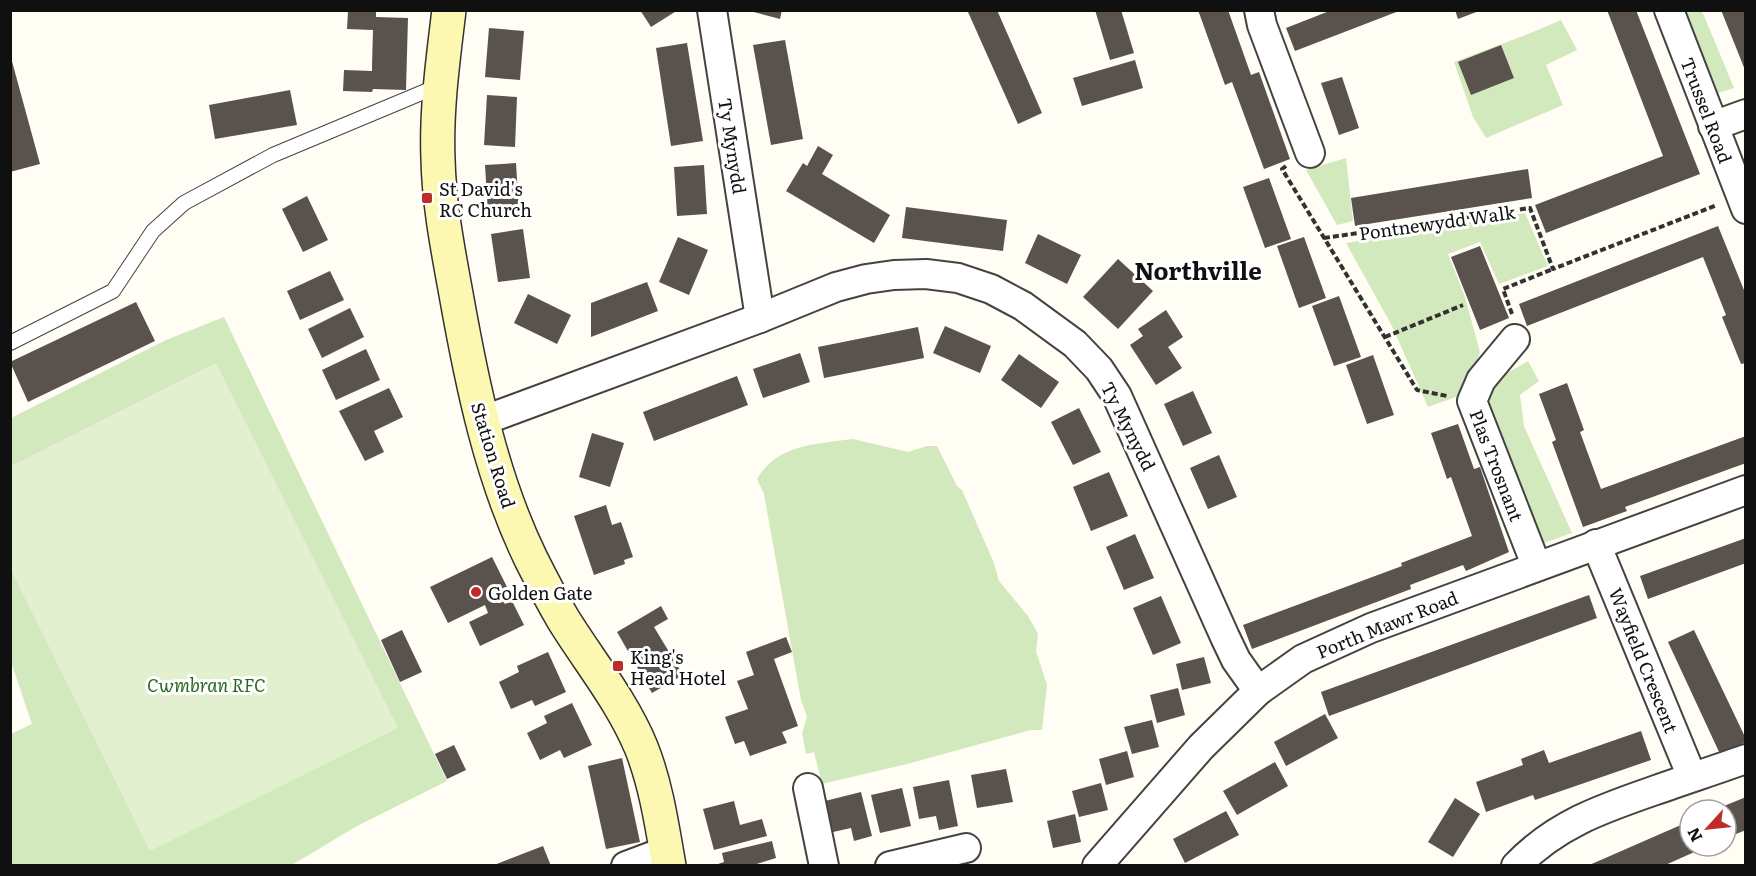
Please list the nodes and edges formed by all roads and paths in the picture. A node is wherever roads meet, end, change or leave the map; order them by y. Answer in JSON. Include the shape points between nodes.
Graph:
{"nodes":[{"id":1,"x":449,"y":10,"type":"edge"},
{"id":2,"x":712,"y":10,"type":"edge"},
{"id":3,"x":1259,"y":10,"type":"edge"},
{"id":4,"x":1669,"y":10,"type":"edge"},
{"id":5,"x":440,"y":86,"type":"junction"},
{"id":6,"x":1746,"y":114,"type":"edge"},
{"id":7,"x":1713,"y":126,"type":"junction"},
{"id":8,"x":1310,"y":153,"type":"joint"},
{"id":9,"x":1743,"y":203,"type":"edge"},
{"id":10,"x":1324,"y":238,"type":"junction"},
{"id":11,"x":1553,"y":269,"type":"junction"},
{"id":12,"x":1463,"y":305,"type":"dead end"},
{"id":13,"x":760,"y":318,"type":"junction"},
{"id":14,"x":1385,"y":337,"type":"junction"},
{"id":15,"x":1515,"y":339,"type":"joint"},
{"id":16,"x":10,"y":343,"type":"edge"},
{"id":17,"x":1472,"y":401,"type":"junction"},
{"id":18,"x":482,"y":421,"type":"junction"},
{"id":19,"x":1746,"y":490,"type":"edge"},
{"id":20,"x":1596,"y":544,"type":"junction"},
{"id":21,"x":1536,"y":566,"type":"junction"},
{"id":22,"x":1258,"y":691,"type":"junction"},
{"id":23,"x":1746,"y":759,"type":"edge"},
{"id":24,"x":1692,"y":777,"type":"junction"},
{"id":25,"x":808,"y":788,"type":"dead end"},
{"id":26,"x":966,"y":848,"type":"dead end"},
{"id":27,"x":668,"y":858,"type":"edge"},
{"id":28,"x":626,"y":866,"type":"edge"},
{"id":29,"x":824,"y":866,"type":"edge"},
{"id":30,"x":890,"y":866,"type":"edge"},
{"id":31,"x":1097,"y":866,"type":"edge"},
{"id":32,"x":1516,"y":866,"type":"edge"}],
"edges":[{"from":1,"to":5,"type":"street","name":"Station Road"},
{"from":2,"to":13,"type":"street","name":"Ty Mynydd"},
{"from":3,"to":8,"type":"street"},
{"from":4,"to":7,"type":"street","name":"Trussel Road"},
{"from":5,"to":16,"type":"lane","via":[[273,155],[184,203],[153,231],[113,291]]},
{"from":5,"to":18,"type":"street","name":"Station Road","via":[[438,160],[442,211],[465,348]]},
{"from":6,"to":7,"type":"street"},
{"from":7,"to":9,"type":"street","name":"Trussel Road"},
{"from":8,"to":10,"type":"path","via":[[1282,169]]},
{"from":9,"to":11,"type":"path"},
{"from":10,"to":11,"type":"path","name":"Pontnewydd Walk","via":[[1530,208]]},
{"from":10,"to":14,"type":"path"},
{"from":11,"to":15,"type":"path","via":[[1503,289],[1516,326]]},
{"from":12,"to":14,"type":"path"},
{"from":13,"to":18,"type":"street","name":"Ty Mynydd"},
{"from":13,"to":22,"type":"street","name":"Ty Mynydd","via":[[866,279],[926,274],[958,278],[991,289],[1048,322],[1099,369],[1117,396],[1225,637]]},
{"from":14,"to":17,"type":"path","via":[[1417,390]]},
{"from":15,"to":17,"type":"street","name":"Plas Trosnant","via":[[1481,381]]},
{"from":17,"to":21,"type":"street","name":"Plas Trosnant"},
{"from":18,"to":27,"type":"street","name":"Station Road","via":[[531,558],[641,746]]},
{"from":19,"to":20,"type":"street","name":"Porth Mawr Road"},
{"from":20,"to":21,"type":"street","name":"Porth Mawr Road"},
{"from":20,"to":24,"type":"street","name":"Wayfield Crescent"},
{"from":21,"to":22,"type":"street","name":"Porth Mawr Road","via":[[1323,648]]},
{"from":22,"to":31,"type":"street","name":"Porth Mawr Road","via":[[1201,747]]},
{"from":23,"to":24,"type":"street"},
{"from":24,"to":32,"type":"street","via":[[1571,823],[1540,843]]},
{"from":25,"to":29,"type":"street"},
{"from":26,"to":30,"type":"street"},
{"from":27,"to":28,"type":"street"}]}
